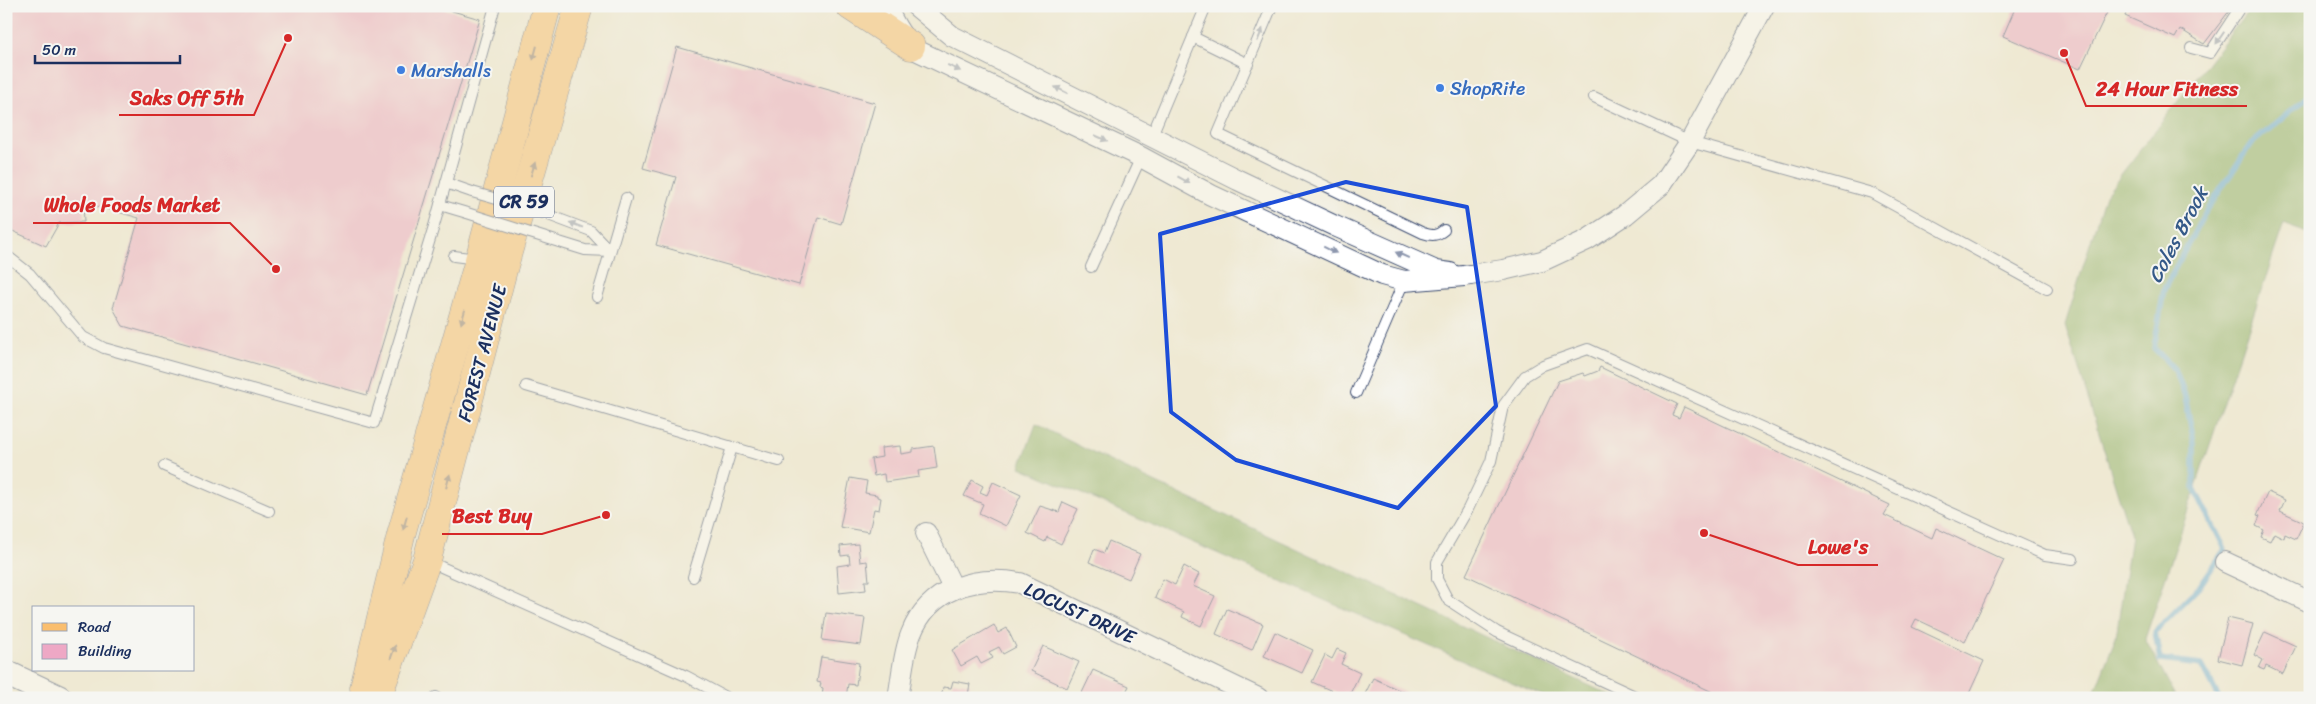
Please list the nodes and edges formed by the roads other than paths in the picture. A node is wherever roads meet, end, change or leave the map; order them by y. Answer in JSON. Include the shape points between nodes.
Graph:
{"nodes":[{"id":1,"x":494,"y":6,"type":"edge"},
{"id":2,"x":547,"y":6,"type":"edge"},
{"id":3,"x":850,"y":6,"type":"edge"},
{"id":4,"x":886,"y":6,"type":"edge"},
{"id":5,"x":916,"y":6,"type":"edge"},
{"id":6,"x":1206,"y":6,"type":"edge"},
{"id":7,"x":1272,"y":6,"type":"edge"},
{"id":8,"x":1764,"y":6,"type":"edge"},
{"id":9,"x":2241,"y":6,"type":"edge"},
{"id":10,"x":580,"y":10,"type":"edge"},
{"id":11,"x":1193,"y":36,"type":"junction"},
{"id":12,"x":911,"y":46,"type":"junction"},
{"id":13,"x":2191,"y":48,"type":"dead end"},
{"id":14,"x":1248,"y":64,"type":"junction"},
{"id":15,"x":1594,"y":97,"type":"dead end"},
{"id":16,"x":1152,"y":135,"type":"junction"},
{"id":17,"x":1690,"y":142,"type":"junction"},
{"id":18,"x":1141,"y":157,"type":"junction"},
{"id":19,"x":446,"y":183,"type":"junction"},
{"id":20,"x":626,"y":198,"type":"dead end"},
{"id":21,"x":440,"y":205,"type":"junction"},
{"id":22,"x":1444,"y":230,"type":"dead end"},
{"id":23,"x":610,"y":251,"type":"junction"},
{"id":24,"x":6,"y":255,"type":"edge"},
{"id":25,"x":484,"y":262,"type":"junction"},
{"id":26,"x":1091,"y":267,"type":"dead end"},
{"id":27,"x":1464,"y":276,"type":"junction"},
{"id":28,"x":1404,"y":281,"type":"junction"},
{"id":29,"x":2047,"y":289,"type":"dead end"},
{"id":30,"x":597,"y":297,"type":"dead end"},
{"id":31,"x":526,"y":386,"type":"dead end"},
{"id":32,"x":1356,"y":393,"type":"dead end"},
{"id":33,"x":732,"y":447,"type":"junction"},
{"id":34,"x":780,"y":461,"type":"dead end"},
{"id":35,"x":164,"y":466,"type":"dead end"},
{"id":36,"x":269,"y":511,"type":"dead end"},
{"id":37,"x":926,"y":533,"type":"dead end"},
{"id":38,"x":2073,"y":559,"type":"dead end"},
{"id":39,"x":427,"y":560,"type":"junction"},
{"id":40,"x":2225,"y":562,"type":"dead end"},
{"id":41,"x":693,"y":577,"type":"dead end"},
{"id":42,"x":953,"y":588,"type":"junction"},
{"id":43,"x":2310,"y":602,"type":"edge"},
{"id":44,"x":6,"y":673,"type":"edge"},
{"id":45,"x":58,"y":698,"type":"edge"},
{"id":46,"x":362,"y":698,"type":"edge"},
{"id":47,"x":377,"y":698,"type":"edge"},
{"id":48,"x":727,"y":698,"type":"edge"},
{"id":49,"x":898,"y":698,"type":"edge"},
{"id":50,"x":1258,"y":698,"type":"edge"},
{"id":51,"x":1640,"y":698,"type":"edge"}],
"edges":[{"from":1,"to":19,"type":"lane"},
{"from":2,"to":25,"type":"main road","name":"FOREST AVENUE","number":"CR 59","one_way":true},
{"from":3,"to":12,"type":"main road"},
{"from":4,"to":12,"type":"street","via":[[893,22]]},
{"from":16,"to":5,"type":"street","one_way":true,"via":[[952,36]]},
{"from":6,"to":11,"type":"lane"},
{"from":14,"to":7,"type":"lane","one_way":true},
{"from":8,"to":17,"type":"street"},
{"from":9,"to":13,"type":"lane","one_way":true,"via":[[2210,53]]},
{"from":25,"to":10,"type":"main road","name":"FOREST AVENUE","number":"CR 59","one_way":true,"via":[[543,138]]},
{"from":11,"to":14,"type":"lane"},
{"from":11,"to":16,"type":"lane"},
{"from":12,"to":18,"type":"street","one_way":true},
{"from":14,"to":22,"type":"lane","via":[[1218,134],[1423,233],[1432,236]]},
{"from":15,"to":17,"type":"lane"},
{"from":27,"to":16,"type":"street","one_way":true,"via":[[1436,270],[1335,226]]},
{"from":17,"to":27,"type":"street","via":[[1660,185],[1625,215],[1587,240],[1542,261]]},
{"from":17,"to":29,"type":"lane","via":[[1872,193]]},
{"from":18,"to":26,"type":"lane"},
{"from":18,"to":28,"type":"street","one_way":true,"via":[[1211,195],[1382,275]]},
{"from":19,"to":21,"type":"lane"},
{"from":23,"to":19,"type":"lane","one_way":true,"bridge":true,"via":[[591,231]]},
{"from":20,"to":23,"type":"lane"},
{"from":21,"to":23,"type":"lane","bridge":true,"via":[[585,250]]},
{"from":21,"to":24,"type":"lane","via":[[374,423],[104,348],[83,336],[30,274]]},
{"from":23,"to":30,"type":"lane"},
{"from":39,"to":25,"type":"main road","name":"FOREST AVENUE","number":"CR 59","one_way":true},
{"from":25,"to":46,"type":"main road","name":"FOREST AVENUE","number":"CR 59","one_way":true,"via":[[401,535]]},
{"from":27,"to":28,"type":"street"},
{"from":28,"to":32,"type":"lane"},
{"from":31,"to":33,"type":"lane"},
{"from":33,"to":34,"type":"lane"},
{"from":33,"to":41,"type":"lane"},
{"from":35,"to":36,"type":"lane"},
{"from":37,"to":42,"type":"street"},
{"from":38,"to":51,"type":"lane","via":[[2045,555],[1588,349],[1543,365],[1525,376],[1503,406],[1492,461],[1437,562],[1437,578],[1448,600],[1497,632]]},
{"from":47,"to":39,"type":"main road","name":"FOREST AVENUE","number":"CR 59","one_way":true},
{"from":39,"to":48,"type":"lane","via":[[686,676]]},
{"from":40,"to":43,"type":"street"},
{"from":42,"to":49,"type":"street","name":"LOCUST DRIVE","via":[[922,614],[912,633],[905,653]]},
{"from":42,"to":50,"type":"street","name":"LOCUST DRIVE","via":[[978,580],[1020,583]]},
{"from":44,"to":45,"type":"street"}]}
